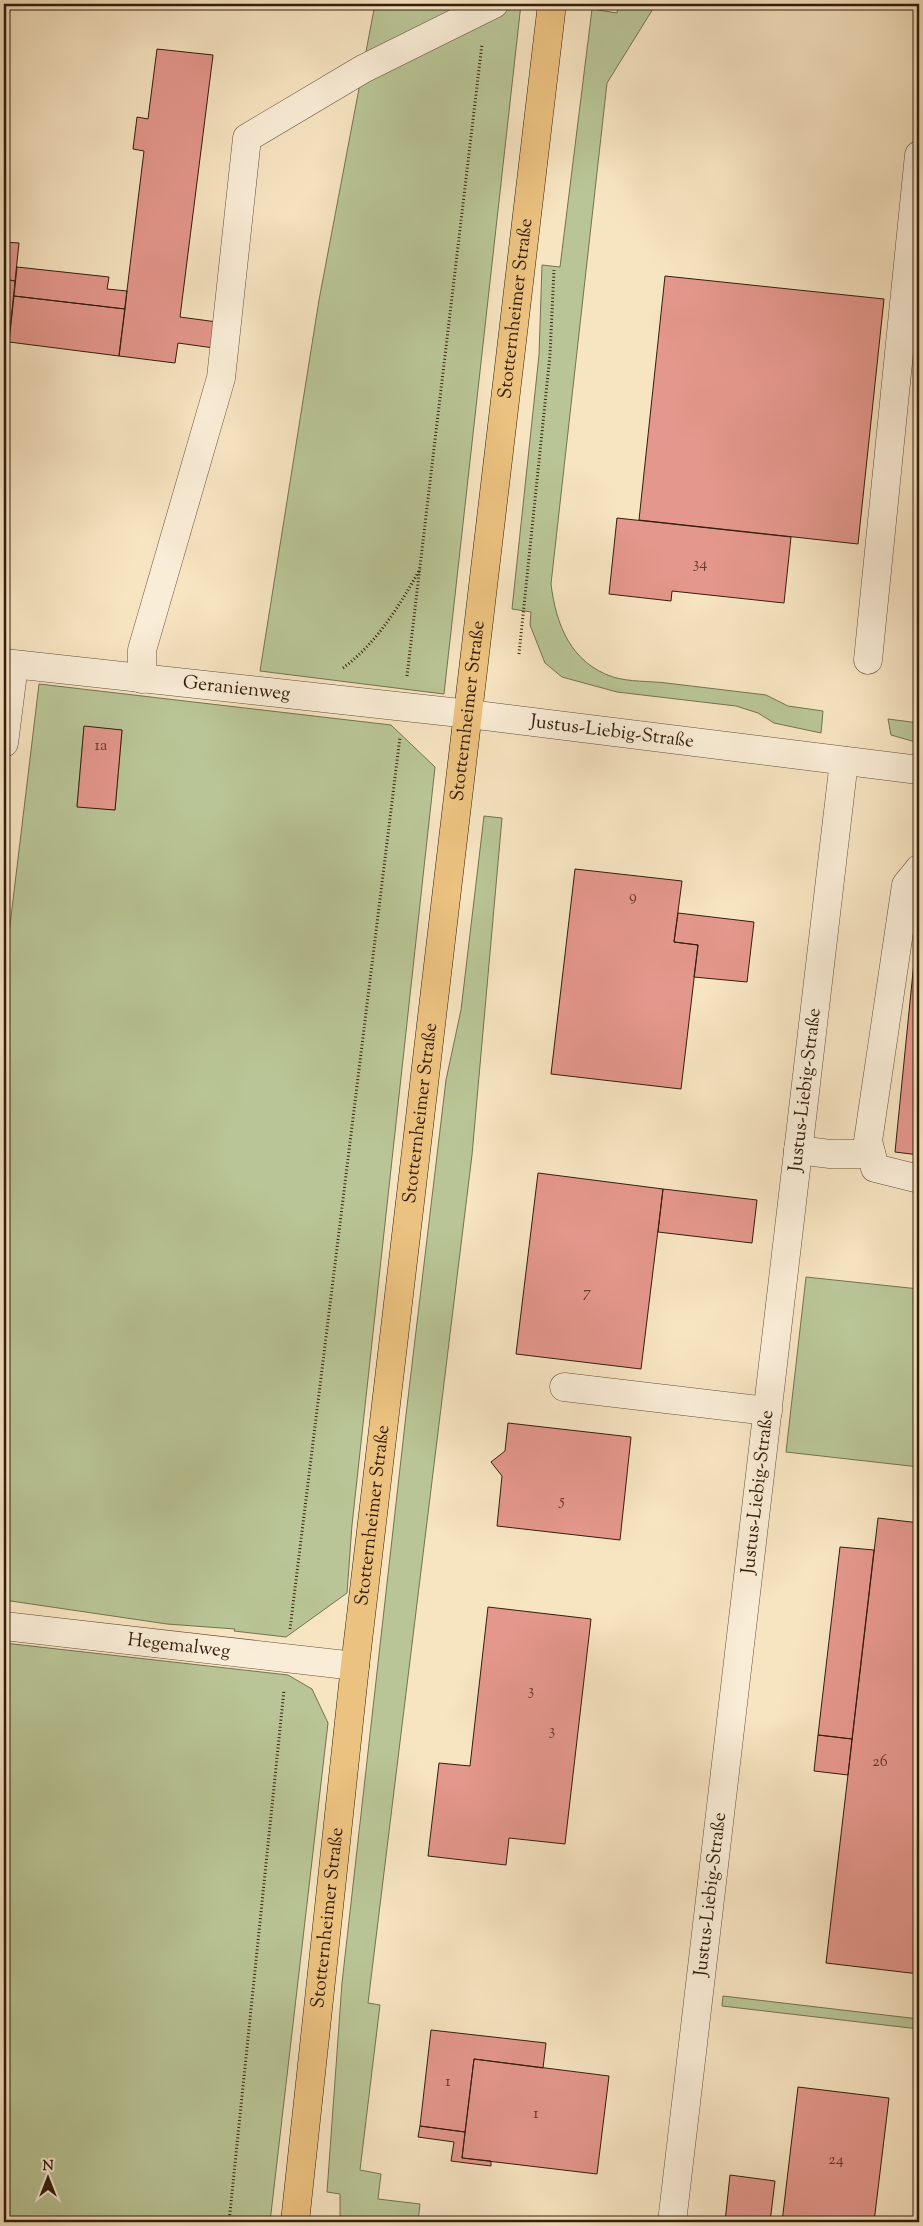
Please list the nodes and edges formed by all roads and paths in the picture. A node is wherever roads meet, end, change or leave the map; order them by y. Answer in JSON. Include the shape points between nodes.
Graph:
{"nodes":[{"id":1,"x":552,"y":4,"type":"edge"},
{"id":2,"x":490,"y":6,"type":"edge"},
{"id":3,"x":919,"y":155,"type":"edge"},
{"id":4,"x":554,"y":267,"type":"dead end"},
{"id":5,"x":420,"y":568,"type":"junction"},
{"id":6,"x":519,"y":654,"type":"dead end"},
{"id":7,"x":868,"y":660,"type":"dead end"},
{"id":8,"x":9,"y":664,"type":"edge"},
{"id":9,"x":142,"y":679,"type":"junction"},
{"id":10,"x":304,"y":696,"type":"junction"},
{"id":11,"x":403,"y":707,"type":"junction"},
{"id":12,"x":469,"y":714,"type":"junction"},
{"id":13,"x":4,"y":743,"type":"edge"},
{"id":14,"x":844,"y":761,"type":"junction"},
{"id":15,"x":919,"y":770,"type":"edge"},
{"id":16,"x":919,"y":868,"type":"edge"},
{"id":17,"x":798,"y":1150,"type":"junction"},
{"id":18,"x":871,"y":1154,"type":"junction"},
{"id":19,"x":919,"y":1180,"type":"edge"},
{"id":20,"x":564,"y":1387,"type":"dead end"},
{"id":21,"x":768,"y":1411,"type":"junction"},
{"id":22,"x":4,"y":1626,"type":"edge"},
{"id":23,"x":287,"y":1659,"type":"junction"},
{"id":24,"x":355,"y":1666,"type":"junction"},
{"id":25,"x":229,"y":2222,"type":"edge"},
{"id":26,"x":295,"y":2222,"type":"edge"},
{"id":27,"x":672,"y":2222,"type":"edge"}],
"edges":[{"from":1,"to":12,"type":"main road","name":"Stotternheimer Straße"},
{"from":2,"to":5,"type":"path"},
{"from":2,"to":9,"type":"street","via":[[364,69],[247,138],[221,378],[142,650]]},
{"from":3,"to":7,"type":"street"},
{"from":4,"to":6,"type":"path","via":[[550,355]]},
{"from":5,"to":10,"type":"path","via":[[398,608],[355,659]]},
{"from":5,"to":11,"type":"path"},
{"from":8,"to":9,"type":"street","name":"Geranienweg"},
{"from":8,"to":13,"type":"street"},
{"from":9,"to":10,"type":"street","name":"Geranienweg"},
{"from":10,"to":11,"type":"street","name":"Geranienweg"},
{"from":11,"to":12,"type":"street","name":"Geranienweg"},
{"from":11,"to":23,"type":"path"},
{"from":12,"to":14,"type":"street","name":"Justus-Liebig-Straße"},
{"from":12,"to":24,"type":"main road","name":"Stotternheimer Straße"},
{"from":14,"to":15,"type":"street","name":"Justus-Liebig-Straße"},
{"from":14,"to":17,"type":"street","name":"Justus-Liebig-Straße"},
{"from":16,"to":18,"type":"street","via":[[906,885],[868,1141]]},
{"from":17,"to":18,"type":"street"},
{"from":17,"to":21,"type":"street","name":"Justus-Liebig-Straße"},
{"from":18,"to":19,"type":"street","via":[[874,1168]]},
{"from":20,"to":21,"type":"street"},
{"from":21,"to":27,"type":"street","name":"Justus-Liebig-Straße"},
{"from":22,"to":23,"type":"street","name":"Hegemalweg"},
{"from":23,"to":24,"type":"street","name":"Hegemalweg"},
{"from":23,"to":25,"type":"path"},
{"from":24,"to":26,"type":"main road","name":"Stotternheimer Straße"}]}
